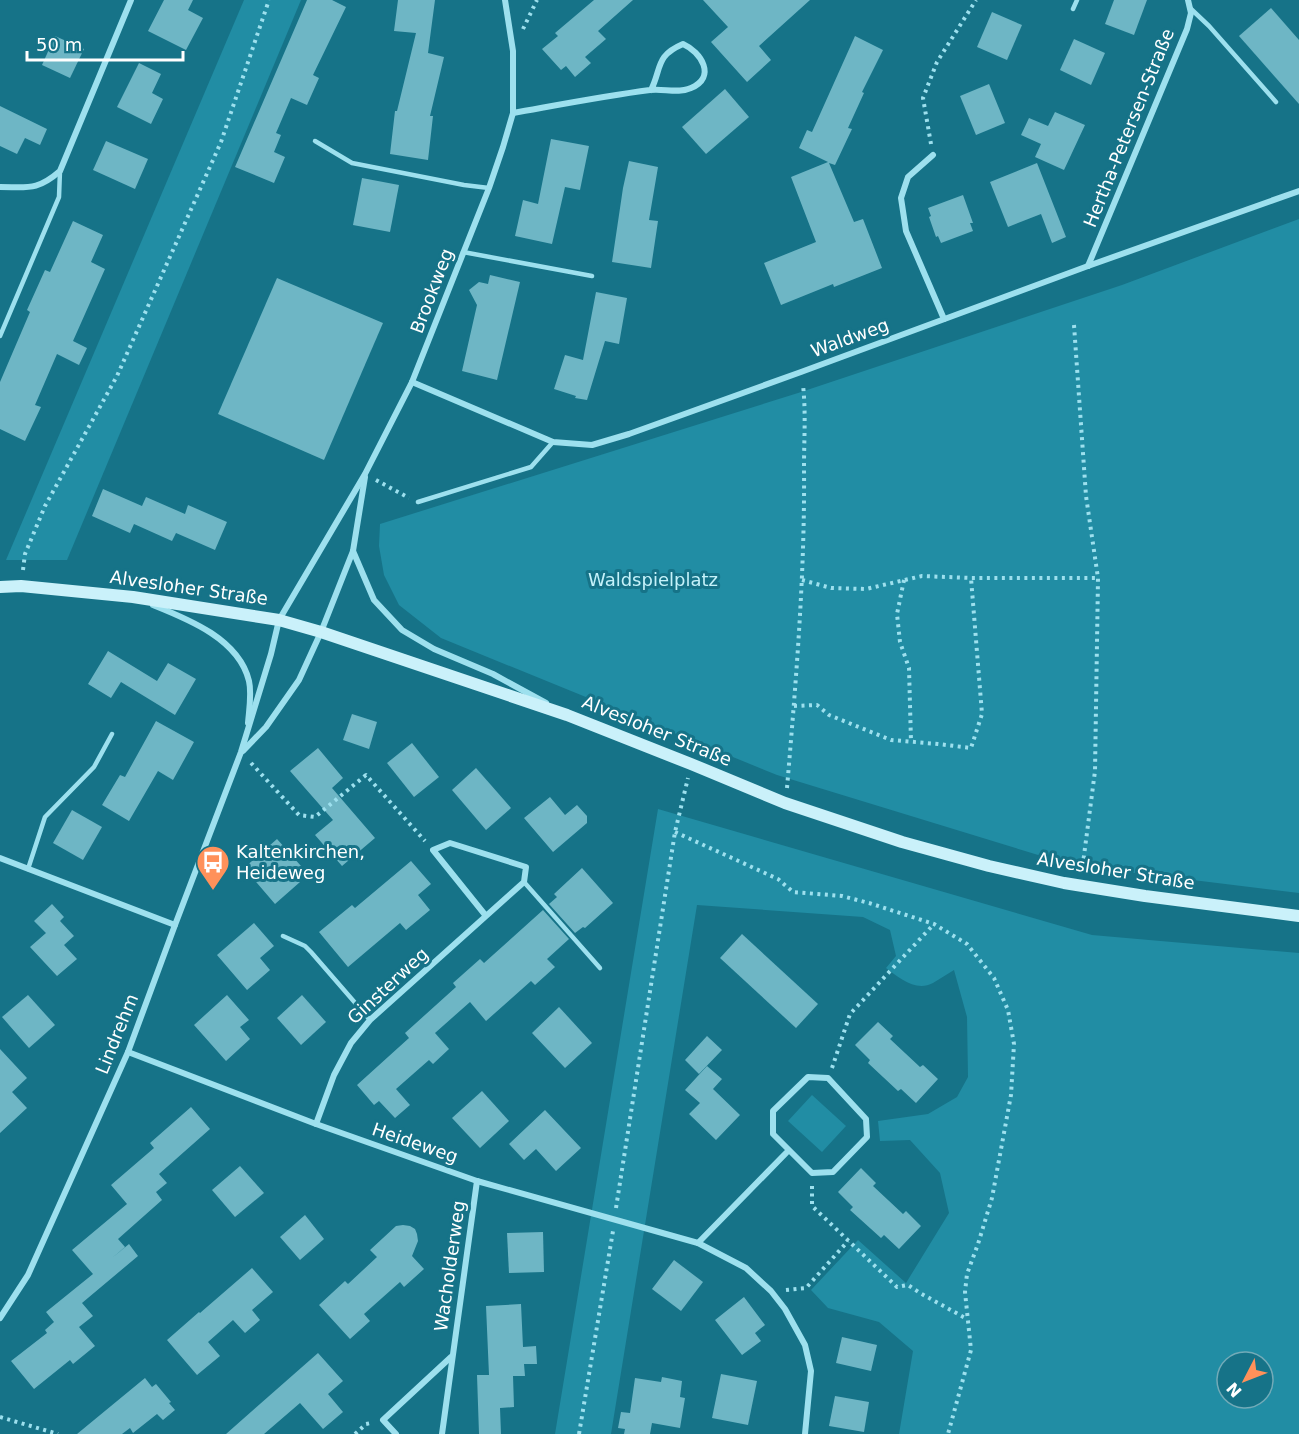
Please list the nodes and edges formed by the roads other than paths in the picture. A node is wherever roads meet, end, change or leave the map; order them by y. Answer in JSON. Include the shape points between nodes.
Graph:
{"nodes":[{"id":1,"x":131,"y":0,"type":"edge"},
{"id":2,"x":505,"y":0,"type":"edge"},
{"id":3,"x":1077,"y":0,"type":"edge"},
{"id":4,"x":1188,"y":0,"type":"edge"},
{"id":5,"x":1190,"y":8,"type":"junction"},
{"id":6,"x":1073,"y":9,"type":"dead end"},
{"id":7,"x":651,"y":90,"type":"junction"},
{"id":8,"x":1276,"y":102,"type":"dead end"},
{"id":9,"x":513,"y":113,"type":"junction"},
{"id":10,"x":315,"y":141,"type":"dead end"},
{"id":11,"x":933,"y":155,"type":"road end"},
{"id":12,"x":60,"y":171,"type":"junction"},
{"id":13,"x":0,"y":187,"type":"edge"},
{"id":14,"x":489,"y":188,"type":"junction"},
{"id":15,"x":1299,"y":191,"type":"edge"},
{"id":16,"x":463,"y":252,"type":"junction"},
{"id":17,"x":1088,"y":266,"type":"junction"},
{"id":18,"x":592,"y":276,"type":"dead end"},
{"id":19,"x":944,"y":319,"type":"junction"},
{"id":20,"x":0,"y":336,"type":"edge"},
{"id":21,"x":412,"y":382,"type":"junction"},
{"id":22,"x":554,"y":442,"type":"junction"},
{"id":23,"x":365,"y":474,"type":"junction"},
{"id":24,"x":418,"y":502,"type":"road end"},
{"id":25,"x":353,"y":550,"type":"junction"},
{"id":26,"x":0,"y":587,"type":"edge"},
{"id":27,"x":132,"y":597,"type":"junction"},
{"id":28,"x":279,"y":620,"type":"junction"},
{"id":29,"x":321,"y":632,"type":"junction"},
{"id":30,"x":567,"y":715,"type":"junction"},
{"id":31,"x":112,"y":734,"type":"dead end"},
{"id":32,"x":248,"y":734,"type":"junction"},
{"id":33,"x":242,"y":752,"type":"junction"},
{"id":34,"x":0,"y":858,"type":"edge"},
{"id":35,"x":28,"y":869,"type":"junction"},
{"id":36,"x":524,"y":882,"type":"junction"},
{"id":37,"x":486,"y":916,"type":"junction"},
{"id":38,"x":1299,"y":916,"type":"edge"},
{"id":39,"x":175,"y":925,"type":"junction"},
{"id":40,"x":283,"y":936,"type":"dead end"},
{"id":41,"x":600,"y":968,"type":"dead end"},
{"id":42,"x":370,"y":1020,"type":"junction"},
{"id":43,"x":128,"y":1052,"type":"junction"},
{"id":44,"x":316,"y":1124,"type":"junction"},
{"id":45,"x":789,"y":1150,"type":"junction"},
{"id":46,"x":477,"y":1181,"type":"junction"},
{"id":47,"x":698,"y":1243,"type":"junction"},
{"id":48,"x":0,"y":1318,"type":"edge"},
{"id":49,"x":452,"y":1357,"type":"junction"},
{"id":50,"x":396,"y":1434,"type":"edge"},
{"id":51,"x":442,"y":1434,"type":"edge"},
{"id":52,"x":805,"y":1434,"type":"edge"}],
"edges":[{"from":1,"to":12,"type":"street"},
{"from":2,"to":9,"type":"street","name":"Brookweg","via":[[513,51]]},
{"from":3,"to":6,"type":"lane"},
{"from":4,"to":5,"type":"street","name":"Hertha-Petersen-Straße"},
{"from":5,"to":8,"type":"lane"},
{"from":5,"to":17,"type":"street","name":"Hertha-Petersen-Straße","via":[[1186,29]]},
{"from":7,"to":7,"type":"street","via":[[691,88],[702,80],[703,62],[682,44],[674,48],[664,56]]},
{"from":7,"to":9,"type":"street"},
{"from":9,"to":14,"type":"street","name":"Brookweg"},
{"from":10,"to":14,"type":"lane","via":[[351,163]]},
{"from":11,"to":19,"type":"street","via":[[908,177],[901,198],[906,231]]},
{"from":12,"to":13,"type":"street","via":[[33,187]]},
{"from":12,"to":20,"type":"lane","via":[[59,197]]},
{"from":14,"to":16,"type":"street","name":"Brookweg"},
{"from":15,"to":17,"type":"street","name":"Waldweg"},
{"from":16,"to":18,"type":"lane"},
{"from":16,"to":21,"type":"street","name":"Brookweg"},
{"from":17,"to":19,"type":"street","name":"Waldweg"},
{"from":19,"to":22,"type":"street","name":"Waldweg","via":[[629,434],[592,445]]},
{"from":21,"to":22,"type":"street","name":"Waldweg"},
{"from":21,"to":23,"type":"street","name":"Brookweg"},
{"from":22,"to":24,"type":"lane","via":[[531,467]]},
{"from":23,"to":25,"type":"street","name":"Brookweg"},
{"from":23,"to":28,"type":"street","name":"Brookweg"},
{"from":25,"to":29,"type":"street","name":"Brookweg"},
{"from":25,"to":30,"type":"street","via":[[374,600],[402,630]]},
{"from":26,"to":27,"type":"street","name":"Alvesloher Straße"},
{"from":27,"to":28,"type":"street","name":"Alvesloher Straße"},
{"from":27,"to":32,"type":"street","via":[[178,615],[215,636],[234,653],[249,682]]},
{"from":28,"to":29,"type":"street","name":"Alvesloher Straße"},
{"from":28,"to":32,"type":"street","name":"Lindrehm"},
{"from":29,"to":30,"type":"street","name":"Alvesloher Straße"},
{"from":29,"to":33,"type":"street","name":"Lindrehm","via":[[299,680],[266,727]]},
{"from":30,"to":38,"type":"street","name":"Alvesloher Straße","via":[[785,803],[902,842],[1080,885]]},
{"from":31,"to":35,"type":"lane","via":[[94,766],[45,817]]},
{"from":32,"to":33,"type":"street","name":"Lindrehm"},
{"from":33,"to":39,"type":"street","name":"Lindrehm"},
{"from":34,"to":35,"type":"street"},
{"from":35,"to":39,"type":"street"},
{"from":36,"to":37,"type":"street","name":"Ginsterweg"},
{"from":36,"to":37,"type":"street","via":[[526,867],[450,843],[433,850]]},
{"from":36,"to":41,"type":"lane"},
{"from":37,"to":42,"type":"street","name":"Ginsterweg"},
{"from":39,"to":43,"type":"street","name":"Lindrehm"},
{"from":40,"to":42,"type":"lane","via":[[305,946]]},
{"from":42,"to":44,"type":"street","name":"Ginsterweg","via":[[351,1043],[334,1075]]},
{"from":43,"to":44,"type":"street","name":"Heideweg"},
{"from":43,"to":48,"type":"street","name":"Lindrehm","via":[[28,1275]]},
{"from":44,"to":46,"type":"street","name":"Heideweg"},
{"from":45,"to":45,"type":"street","via":[[773,1134],[772,1111],[808,1077],[828,1078],[866,1119],[867,1137],[833,1172],[812,1173]]},
{"from":45,"to":47,"type":"street"},
{"from":46,"to":47,"type":"street","name":"Heideweg"},
{"from":46,"to":49,"type":"street","name":"Wacholderweg"},
{"from":47,"to":52,"type":"street","name":"Heideweg","via":[[746,1268],[785,1309],[805,1345],[811,1371]]},
{"from":49,"to":50,"type":"street","name":"Wacholderweg","via":[[383,1420]]},
{"from":49,"to":51,"type":"street","name":"Wacholderweg"}]}
